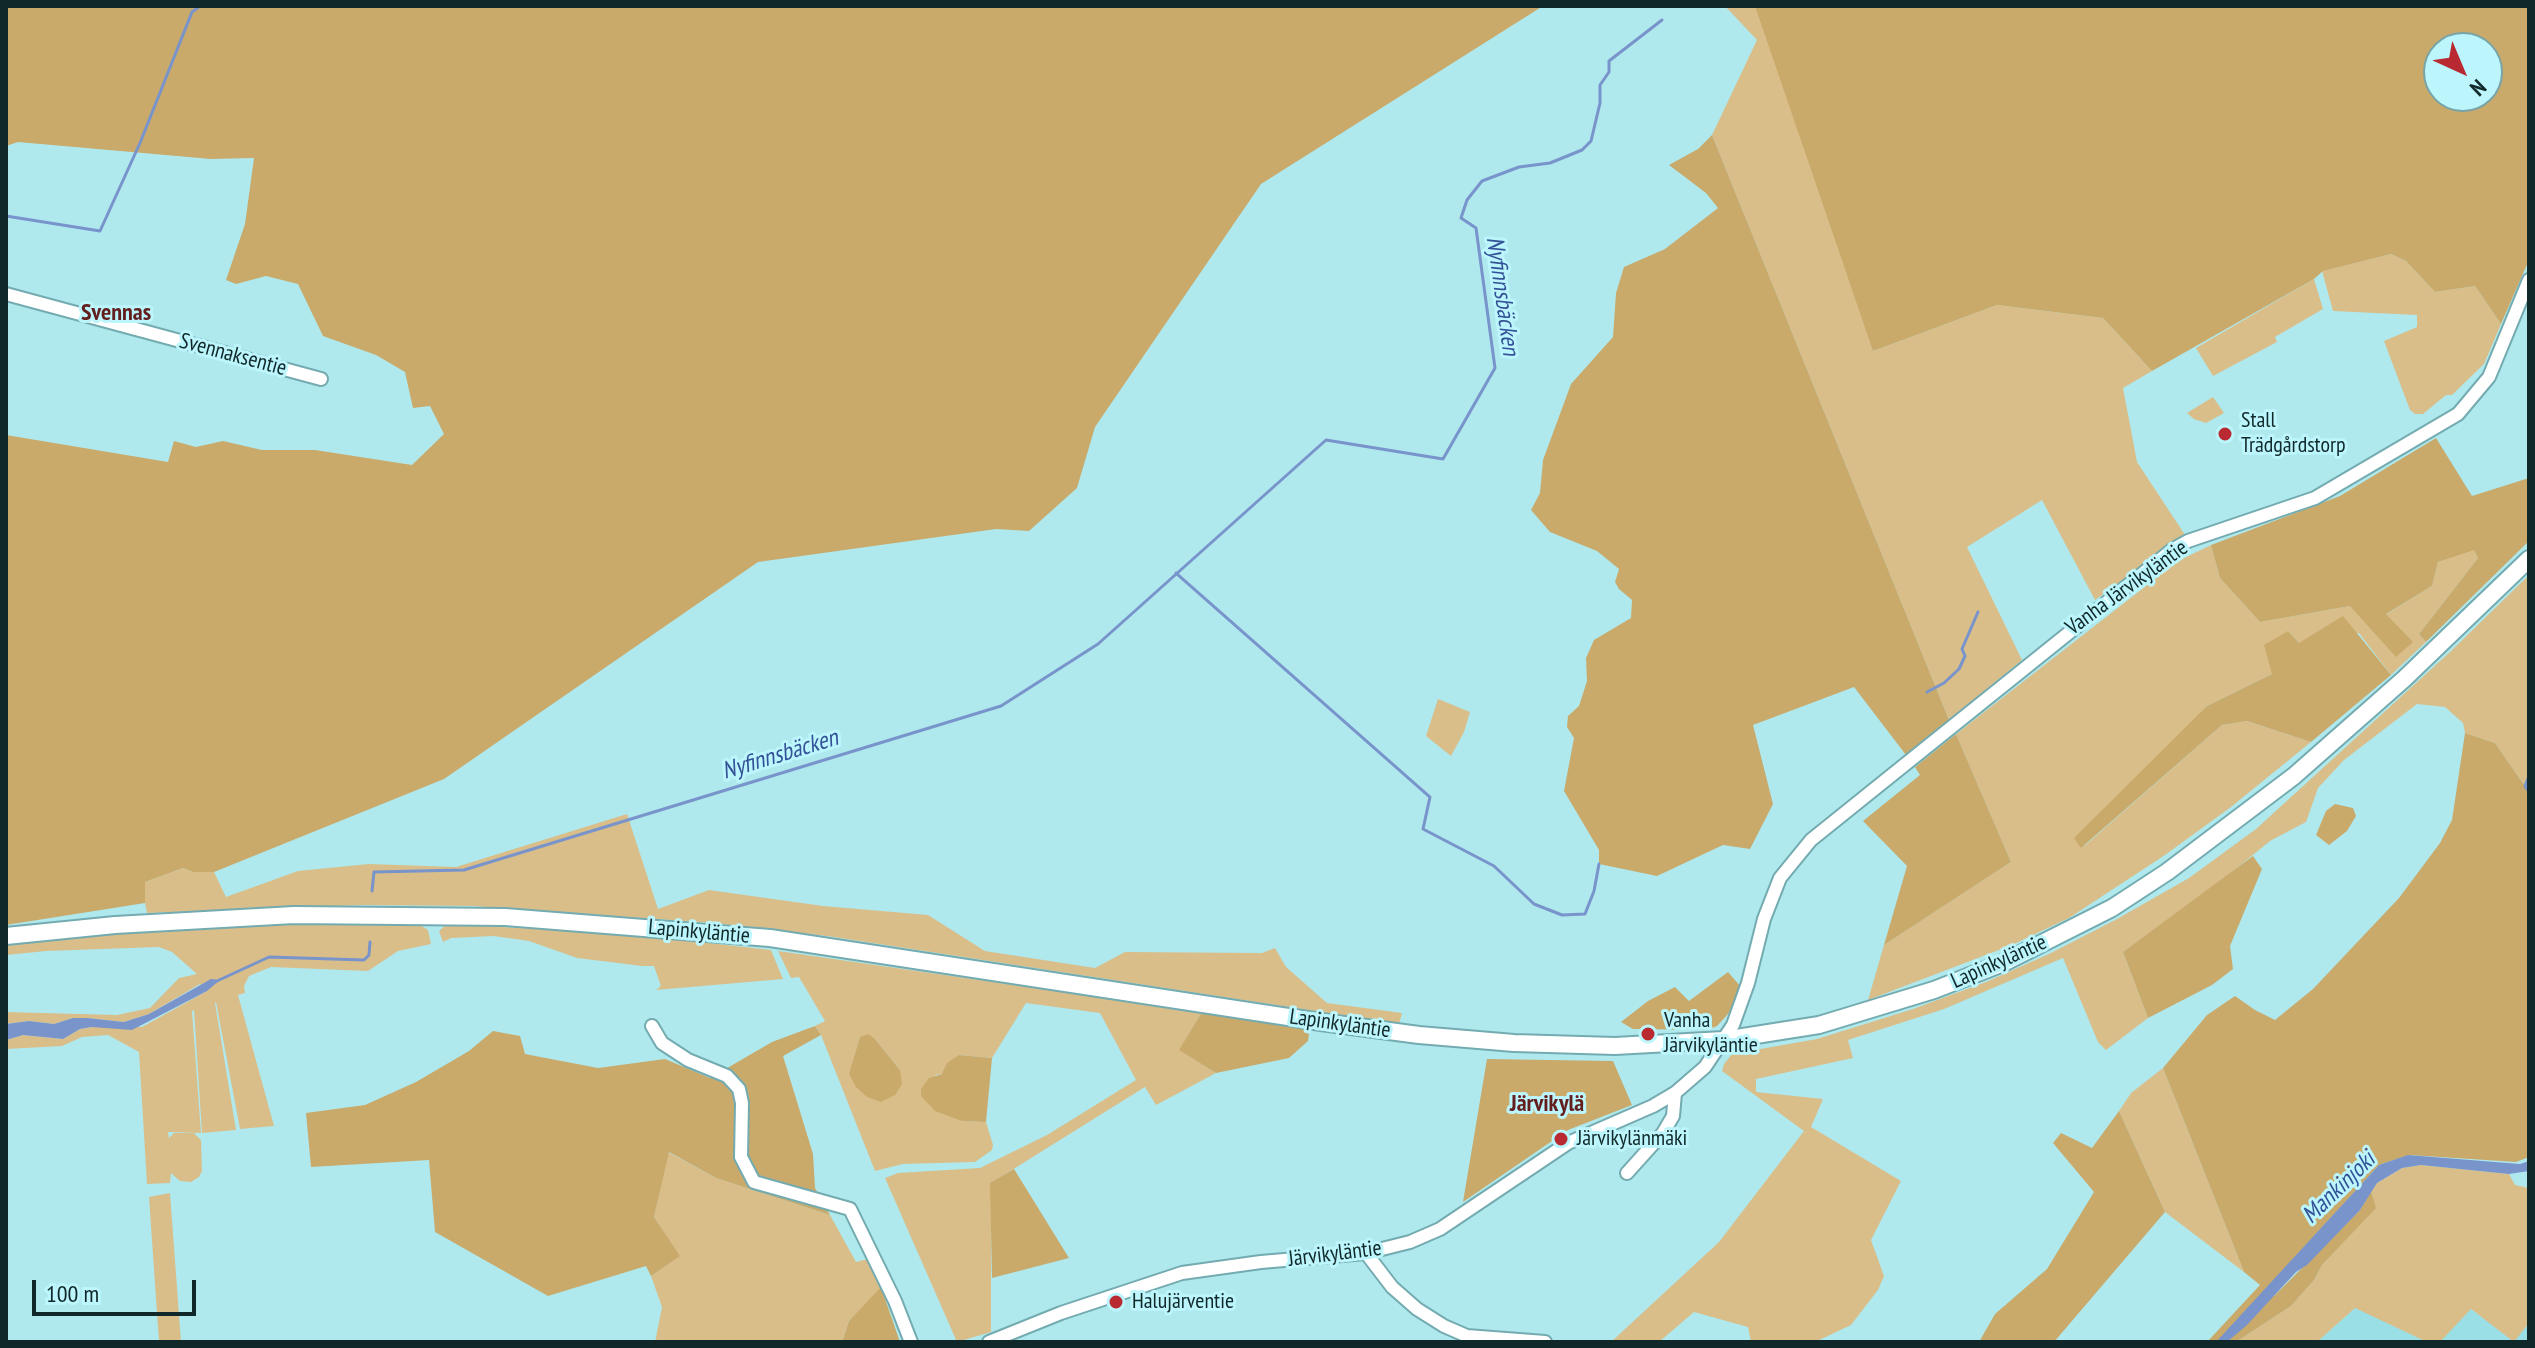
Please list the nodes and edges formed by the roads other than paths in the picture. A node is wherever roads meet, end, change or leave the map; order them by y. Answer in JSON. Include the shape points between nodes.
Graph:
{"nodes":[{"id":1,"x":2529,"y":280,"type":"edge"},
{"id":2,"x":6,"y":294,"type":"edge"},
{"id":3,"x":321,"y":379,"type":"dead end"},
{"id":4,"x":2529,"y":559,"type":"edge"},
{"id":5,"x":6,"y":936,"type":"edge"},
{"id":6,"x":652,"y":1026,"type":"dead end"},
{"id":7,"x":1724,"y":1040,"type":"junction"},
{"id":8,"x":1675,"y":1093,"type":"junction"},
{"id":9,"x":1627,"y":1173,"type":"dead end"},
{"id":10,"x":1366,"y":1253,"type":"junction"},
{"id":11,"x":911,"y":1342,"type":"edge"},
{"id":12,"x":989,"y":1342,"type":"edge"},
{"id":13,"x":1545,"y":1342,"type":"edge"}],
"edges":[{"from":1,"to":7,"type":"street","name":"Vanha Järvikyläntie","via":[[2489,377],[2458,414],[2315,498],[2172,550],[1811,840],[1780,878],[1741,1004]]},
{"from":2,"to":3,"type":"street","name":"Svennaksentie"},
{"from":4,"to":7,"type":"main road","name":"Lapinkyläntie","via":[[2294,776],[2112,908],[2003,963],[1934,990],[1819,1025]]},
{"from":5,"to":7,"type":"main road","name":"Lapinkyläntie","via":[[294,915],[505,917],[785,940],[1419,1035],[1615,1046]]},
{"from":6,"to":11,"type":"street","via":[[662,1043],[734,1082],[742,1096],[741,1157],[754,1182],[850,1209]]},
{"from":7,"to":8,"type":"street","name":"Järvikyläntie","via":[[1705,1067]]},
{"from":8,"to":9,"type":"street","via":[[1673,1116],[1663,1133]]},
{"from":8,"to":10,"type":"street","name":"Järvikyläntie","via":[[1568,1143],[1440,1229]]},
{"from":10,"to":12,"type":"street","name":"Järvikyläntie","via":[[1182,1273]]},
{"from":10,"to":13,"type":"street","via":[[1392,1287],[1444,1326],[1467,1336]]}]}
